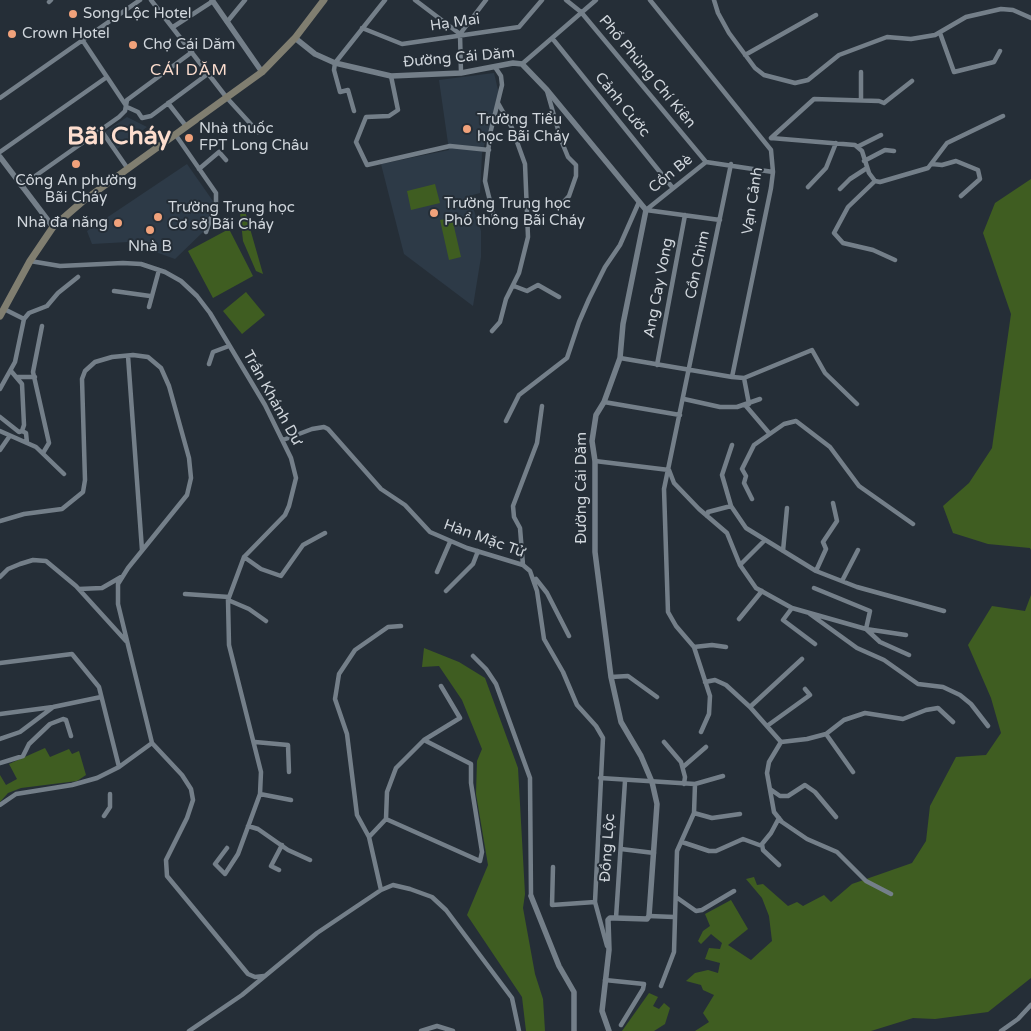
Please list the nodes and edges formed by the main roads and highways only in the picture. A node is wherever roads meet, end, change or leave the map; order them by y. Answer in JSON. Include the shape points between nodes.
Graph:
{"nodes":[{"id":1,"x":324,"y":0,"type":"edge"},
{"id":2,"x":2,"y":312,"type":"edge"}],
"edges":[{"from":1,"to":2,"type":"main road","via":[[295,38],[262,72],[83,201],[52,227]]}]}
